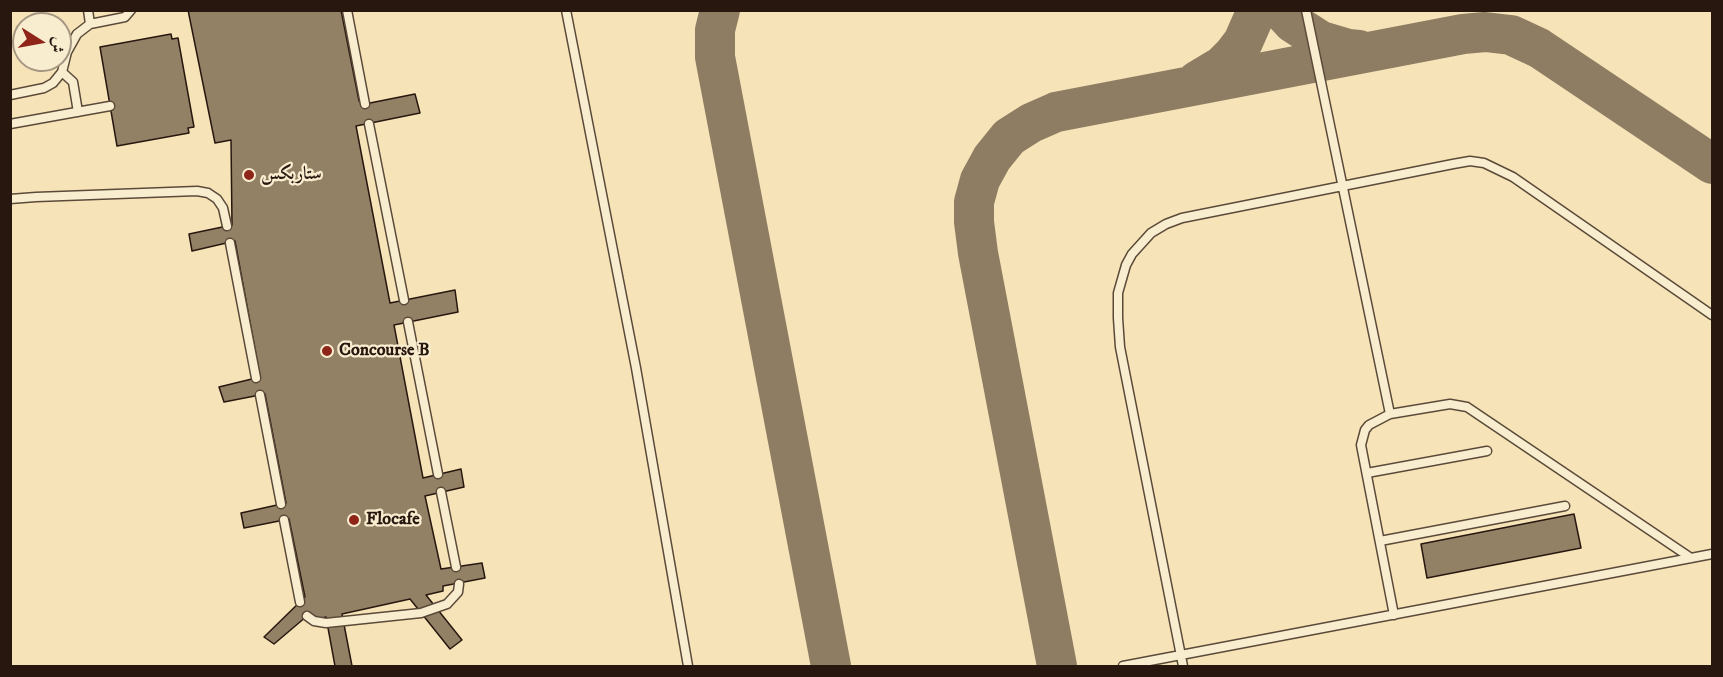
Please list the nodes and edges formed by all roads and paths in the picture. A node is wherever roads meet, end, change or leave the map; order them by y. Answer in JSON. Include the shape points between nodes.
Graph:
{"nodes":[{"id":1,"x":88,"y":10,"type":"edge"},
{"id":2,"x":131,"y":10,"type":"edge"},
{"id":3,"x":347,"y":10,"type":"edge"},
{"id":4,"x":566,"y":10,"type":"edge"},
{"id":5,"x":1306,"y":10,"type":"edge"},
{"id":6,"x":90,"y":24,"type":"junction"},
{"id":7,"x":72,"y":41,"type":"edge"},
{"id":8,"x":62,"y":72,"type":"joint"},
{"id":9,"x":10,"y":95,"type":"edge"},
{"id":10,"x":365,"y":104,"type":"dead end"},
{"id":11,"x":110,"y":106,"type":"dead end"},
{"id":12,"x":78,"y":112,"type":"junction"},
{"id":13,"x":10,"y":124,"type":"edge"},
{"id":14,"x":369,"y":124,"type":"dead end"},
{"id":15,"x":1343,"y":186,"type":"junction"},
{"id":16,"x":10,"y":199,"type":"edge"},
{"id":17,"x":227,"y":226,"type":"dead end"},
{"id":18,"x":230,"y":243,"type":"dead end"},
{"id":19,"x":404,"y":300,"type":"dead end"},
{"id":20,"x":1713,"y":315,"type":"edge"},
{"id":21,"x":408,"y":322,"type":"dead end"},
{"id":22,"x":256,"y":378,"type":"dead end"},
{"id":23,"x":260,"y":395,"type":"dead end"},
{"id":24,"x":1390,"y":414,"type":"junction"},
{"id":25,"x":1487,"y":451,"type":"dead end"},
{"id":26,"x":1367,"y":473,"type":"junction"},
{"id":27,"x":438,"y":474,"type":"dead end"},
{"id":28,"x":441,"y":492,"type":"dead end"},
{"id":29,"x":281,"y":504,"type":"dead end"},
{"id":30,"x":1565,"y":506,"type":"dead end"},
{"id":31,"x":284,"y":520,"type":"dead end"},
{"id":32,"x":1380,"y":541,"type":"junction"},
{"id":33,"x":1713,"y":554,"type":"edge"},
{"id":34,"x":1691,"y":558,"type":"junction"},
{"id":35,"x":456,"y":567,"type":"dead end"},
{"id":36,"x":459,"y":584,"type":"dead end"},
{"id":37,"x":300,"y":602,"type":"dead end"},
{"id":38,"x":1394,"y":615,"type":"junction"},
{"id":39,"x":307,"y":616,"type":"dead end"},
{"id":40,"x":1181,"y":656,"type":"junction"},
{"id":41,"x":688,"y":666,"type":"edge"},
{"id":42,"x":1123,"y":666,"type":"edge"},
{"id":43,"x":1183,"y":666,"type":"edge"}],
"edges":[{"from":1,"to":6,"type":"lane"},
{"from":2,"to":6,"type":"lane","via":[[125,17]]},
{"from":3,"to":10,"type":"lane"},
{"from":4,"to":41,"type":"lane","via":[[636,368]]},
{"from":5,"to":15,"type":"lane"},
{"from":6,"to":7,"type":"lane"},
{"from":8,"to":9,"type":"lane","via":[[44,88]]},
{"from":8,"to":12,"type":"lane","via":[[72,82]]},
{"from":11,"to":12,"type":"lane"},
{"from":12,"to":13,"type":"lane"},
{"from":14,"to":19,"type":"lane"},
{"from":15,"to":20,"type":"lane","via":[[1470,161],[1492,166]]},
{"from":15,"to":24,"type":"lane"},
{"from":15,"to":40,"type":"lane","via":[[1166,224],[1151,233],[1132,254],[1121,278],[1120,347]]},
{"from":16,"to":17,"type":"lane","via":[[197,191],[217,199]]},
{"from":18,"to":22,"type":"lane"},
{"from":21,"to":27,"type":"lane"},
{"from":23,"to":29,"type":"lane"},
{"from":24,"to":26,"type":"lane","via":[[1365,430],[1361,444]]},
{"from":24,"to":34,"type":"lane","via":[[1450,404],[1467,407]]},
{"from":25,"to":26,"type":"lane"},
{"from":26,"to":32,"type":"lane"},
{"from":28,"to":35,"type":"lane"},
{"from":30,"to":32,"type":"lane"},
{"from":31,"to":37,"type":"lane"},
{"from":32,"to":38,"type":"lane"},
{"from":33,"to":34,"type":"lane"},
{"from":34,"to":38,"type":"lane"},
{"from":36,"to":39,"type":"lane","via":[[458,592],[447,604],[421,613],[326,623]]},
{"from":38,"to":40,"type":"lane"},
{"from":40,"to":42,"type":"lane"},
{"from":40,"to":43,"type":"lane"}]}
